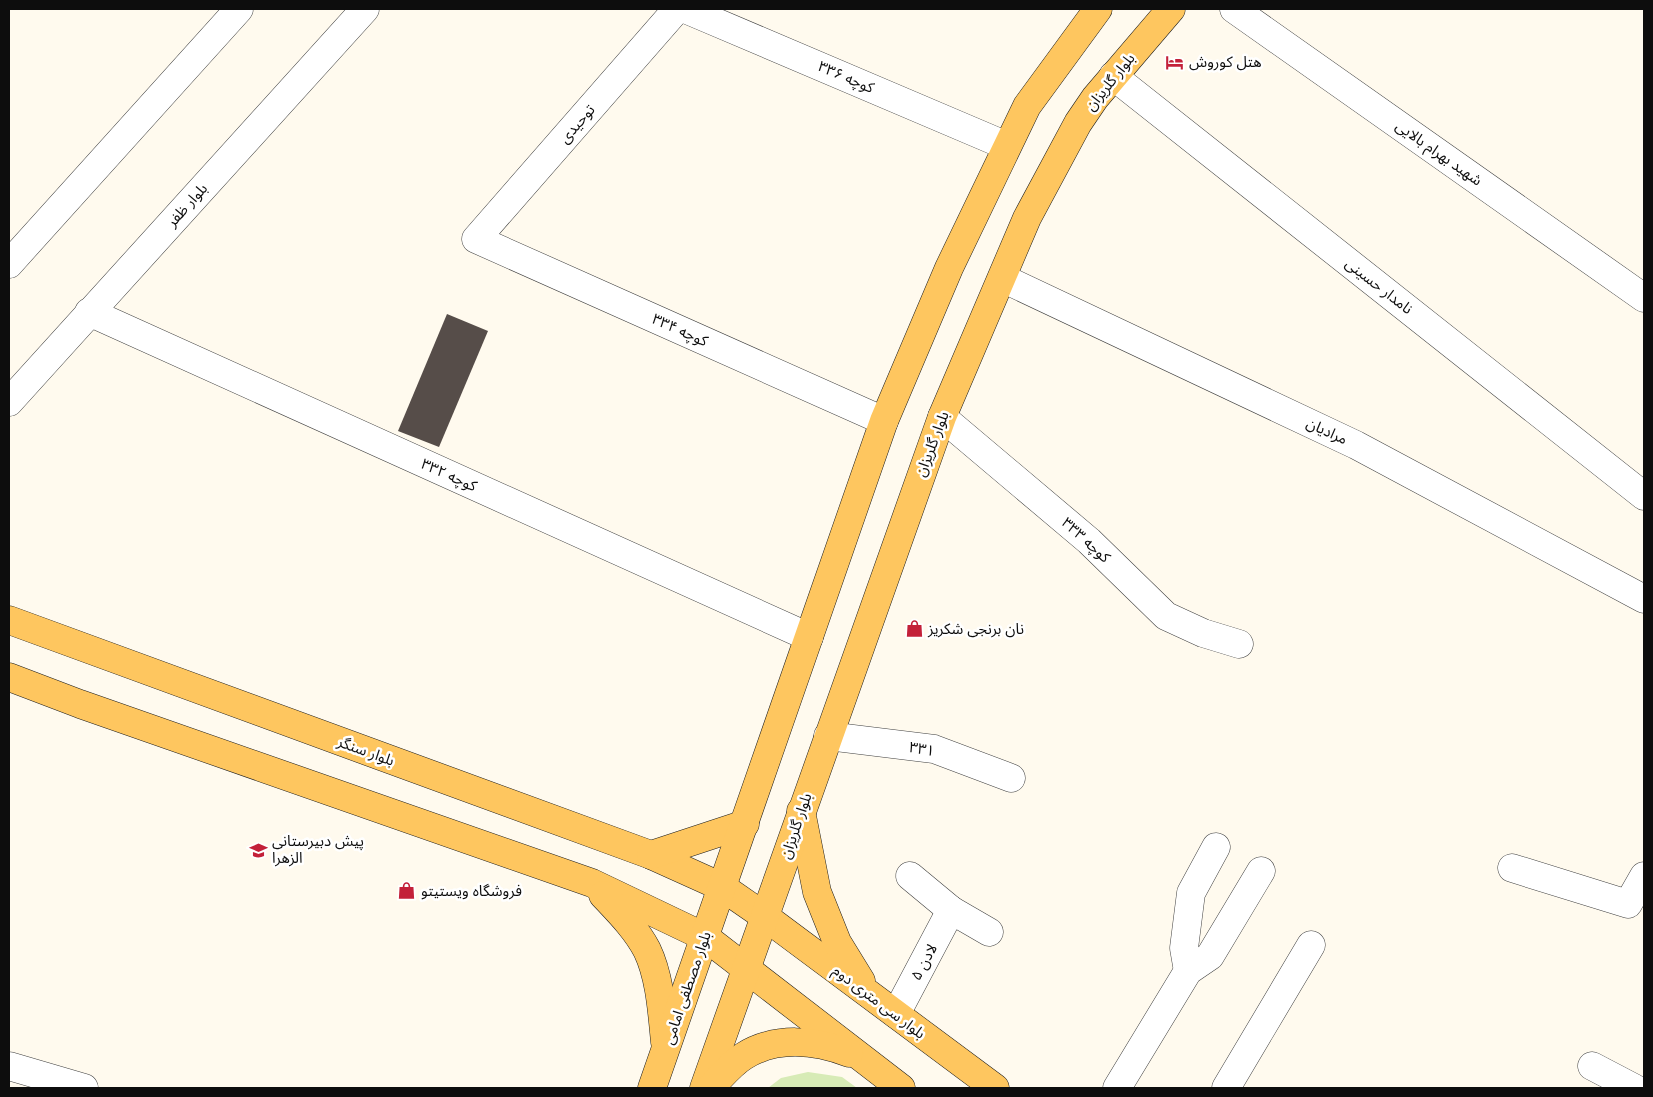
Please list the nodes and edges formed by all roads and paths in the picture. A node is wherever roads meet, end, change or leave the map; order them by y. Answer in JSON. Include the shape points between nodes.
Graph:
{"nodes":[{"id":1,"x":239,"y":9,"type":"edge"},
{"id":2,"x":365,"y":9,"type":"edge"},
{"id":3,"x":678,"y":9,"type":"edge"},
{"id":4,"x":685,"y":9,"type":"edge"},
{"id":5,"x":1098,"y":9,"type":"edge"},
{"id":6,"x":1170,"y":9,"type":"edge"},
{"id":7,"x":1234,"y":9,"type":"edge"},
{"id":8,"x":1113,"y":76,"type":"junction"},
{"id":9,"x":1007,"y":146,"type":"junction"},
{"id":10,"x":476,"y":239,"type":"joint"},
{"id":11,"x":9,"y":264,"type":"edge"},
{"id":12,"x":1002,"y":278,"type":"junction"},
{"id":13,"x":1644,"y":298,"type":"edge"},
{"id":14,"x":90,"y":312,"type":"junction"},
{"id":15,"x":9,"y":402,"type":"edge"},
{"id":16,"x":942,"y":417,"type":"junction"},
{"id":17,"x":884,"y":421,"type":"junction"},
{"id":18,"x":1644,"y":496,"type":"edge"},
{"id":19,"x":1644,"y":598,"type":"edge"},
{"id":20,"x":9,"y":620,"type":"edge"},
{"id":21,"x":809,"y":637,"type":"junction"},
{"id":22,"x":1239,"y":644,"type":"dead end"},
{"id":23,"x":9,"y":677,"type":"edge"},
{"id":24,"x":828,"y":736,"type":"junction"},
{"id":25,"x":1011,"y":778,"type":"dead end"},
{"id":26,"x":800,"y":811,"type":"junction"},
{"id":27,"x":745,"y":824,"type":"junction"},
{"id":28,"x":1216,"y":847,"type":"dead end"},
{"id":29,"x":651,"y":855,"type":"junction"},
{"id":30,"x":1512,"y":868,"type":"dead end"},
{"id":31,"x":1261,"y":870,"type":"dead end"},
{"id":32,"x":910,"y":876,"type":"dead end"},
{"id":33,"x":1644,"y":876,"type":"edge"},
{"id":34,"x":592,"y":883,"type":"junction"},
{"id":35,"x":722,"y":887,"type":"junction"},
{"id":36,"x":951,"y":910,"type":"junction"},
{"id":37,"x":764,"y":916,"type":"junction"},
{"id":38,"x":989,"y":932,"type":"dead end"},
{"id":39,"x":705,"y":937,"type":"junction"},
{"id":40,"x":1311,"y":945,"type":"dead end"},
{"id":41,"x":747,"y":968,"type":"junction"},
{"id":42,"x":1188,"y":971,"type":"junction"},
{"id":43,"x":868,"y":993,"type":"junction"},
{"id":44,"x":896,"y":1014,"type":"junction"},
{"id":45,"x":666,"y":1049,"type":"junction"},
{"id":46,"x":861,"y":1058,"type":"junction"},
{"id":47,"x":9,"y":1066,"type":"edge"},
{"id":48,"x":1592,"y":1066,"type":"dead end"},
{"id":49,"x":84,"y":1088,"type":"edge"},
{"id":50,"x":652,"y":1088,"type":"edge"},
{"id":51,"x":704,"y":1088,"type":"edge"},
{"id":52,"x":710,"y":1088,"type":"edge"},
{"id":53,"x":902,"y":1088,"type":"edge"},
{"id":54,"x":995,"y":1088,"type":"edge"},
{"id":55,"x":1117,"y":1088,"type":"edge"},
{"id":56,"x":1226,"y":1088,"type":"edge"},
{"id":57,"x":1634,"y":1088,"type":"edge"}],
"edges":[{"from":1,"to":11,"type":"street"},
{"from":2,"to":14,"type":"street","name":"بلوار ظفر"},
{"from":3,"to":10,"type":"street","name":"توحیدی"},
{"from":4,"to":9,"type":"street","name":"کوچه ۳۳۶"},
{"from":5,"to":9,"type":"main road","via":[[1027,106]]},
{"from":6,"to":8,"type":"main road","name":"بلوار گلریزان"},
{"from":7,"to":13,"type":"street","name":"شهید بهرام بالایی"},
{"from":8,"to":12,"type":"main road","name":"بلوار گلریزان","via":[[1078,124],[1027,218]]},
{"from":8,"to":18,"type":"street","name":"نامدار حسینی"},
{"from":9,"to":17,"type":"main road","via":[[949,268]]},
{"from":10,"to":17,"type":"street","name":"کوچه ۳۳۴"},
{"from":12,"to":16,"type":"main road","name":"بلوار گلریزان"},
{"from":12,"to":19,"type":"street","name":"مرادیان","via":[[1356,445]]},
{"from":14,"to":15,"type":"street","name":"بلوار ظفر"},
{"from":14,"to":21,"type":"street","name":"کوچه ۳۳۲"},
{"from":16,"to":22,"type":"street","name":"کوچه ۳۳۳","via":[[1089,541],[1166,616],[1203,633]]},
{"from":16,"to":24,"type":"main road","name":"بلوار گلریزان"},
{"from":17,"to":21,"type":"main road"},
{"from":20,"to":29,"type":"main road","name":"بلوار سنگر"},
{"from":21,"to":27,"type":"main road"},
{"from":23,"to":34,"type":"main road"},
{"from":24,"to":25,"type":"street","name":"۳۳۱","via":[[934,749]]},
{"from":24,"to":26,"type":"main road","name":"بلوار گلریزان"},
{"from":26,"to":37,"type":"main road","name":"بلوار گلریزان"},
{"from":26,"to":43,"type":"main road","via":[[817,892],[837,942]]},
{"from":27,"to":29,"type":"main road"},
{"from":27,"to":35,"type":"main road"},
{"from":28,"to":42,"type":"street","via":[[1191,893],[1184,948]]},
{"from":29,"to":35,"type":"main road","name":"بلوار سنگر"},
{"from":30,"to":33,"type":"street","via":[[1628,904]]},
{"from":31,"to":42,"type":"street","via":[[1210,956]]},
{"from":32,"to":36,"type":"street"},
{"from":34,"to":39,"type":"main road"},
{"from":34,"to":45,"type":"main road","via":[[629,922],[647,950],[656,977]]},
{"from":35,"to":37,"type":"main road","name":"بلوار سی متری دوم"},
{"from":35,"to":39,"type":"main road","name":"بلوار مصطفی امامی"},
{"from":36,"to":38,"type":"street"},
{"from":36,"to":44,"type":"street","name":"لادن ۵"},
{"from":37,"to":41,"type":"main road"},
{"from":37,"to":43,"type":"main road","name":"بلوار سی متری دوم"},
{"from":39,"to":41,"type":"main road"},
{"from":39,"to":45,"type":"main road","name":"بلوار مصطفی امامی"},
{"from":40,"to":56,"type":"street"},
{"from":41,"to":46,"type":"main road"},
{"from":41,"to":51,"type":"main road"},
{"from":42,"to":55,"type":"street"},
{"from":43,"to":44,"type":"main road","name":"بلوار سی متری دوم"},
{"from":44,"to":54,"type":"main road","name":"بلوار سی متری دوم"},
{"from":45,"to":50,"type":"main road","name":"بلوار مصطفی امامی"},
{"from":46,"to":52,"type":"main road","via":[[830,1045],[787,1042],[765,1045],[733,1065]]},
{"from":46,"to":53,"type":"main road"},
{"from":47,"to":49,"type":"street"},
{"from":48,"to":57,"type":"street"}]}
